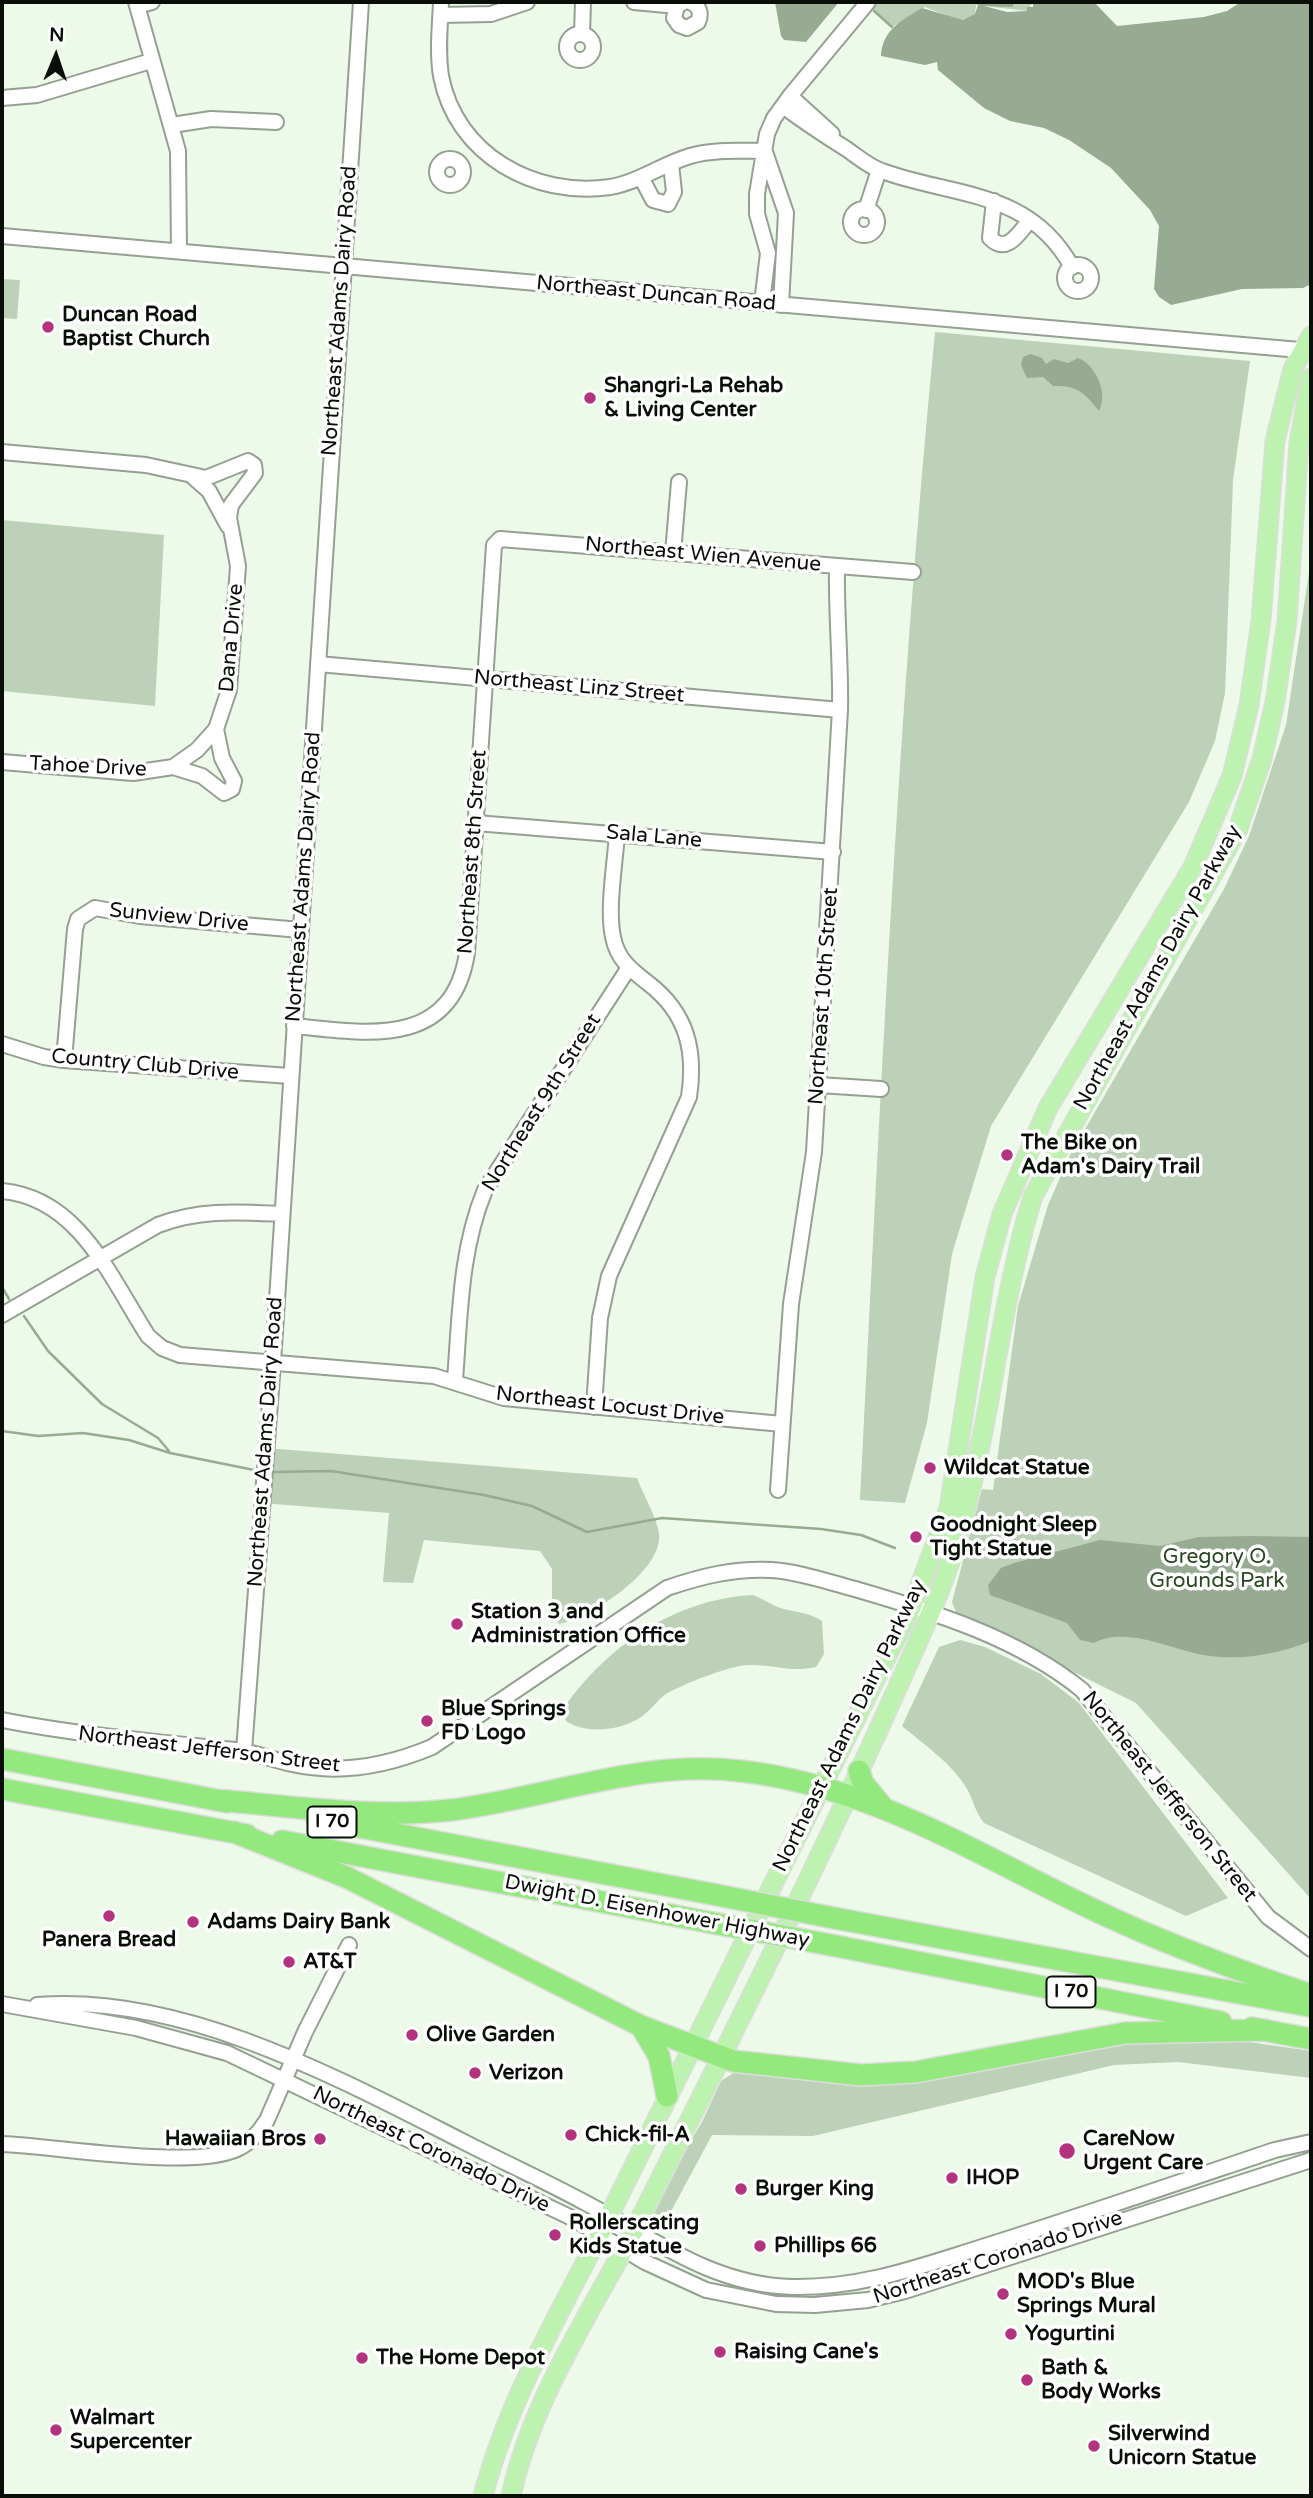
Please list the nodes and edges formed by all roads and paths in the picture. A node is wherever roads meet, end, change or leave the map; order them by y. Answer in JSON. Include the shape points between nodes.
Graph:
{"nodes":[{"id":1,"x":152,"y":2,"type":"edge"},
{"id":2,"x":361,"y":2,"type":"edge"},
{"id":3,"x":527,"y":2,"type":"edge"},
{"id":4,"x":583,"y":2,"type":"edge"},
{"id":5,"x":634,"y":2,"type":"edge"},
{"id":6,"x":868,"y":2,"type":"edge"},
{"id":7,"x":684,"y":3,"type":"edge"},
{"id":8,"x":136,"y":4,"type":"edge"},
{"id":9,"x":441,"y":9,"type":"edge"},
{"id":10,"x":582,"y":34,"type":"dead end"},
{"id":11,"x":151,"y":61,"type":"junction"},
{"id":12,"x":2,"y":98,"type":"edge"},
{"id":13,"x":787,"y":101,"type":"junction"},
{"id":14,"x":276,"y":122,"type":"dead end"},
{"id":15,"x":172,"y":125,"type":"junction"},
{"id":16,"x":478,"y":146,"type":"junction"},
{"id":17,"x":764,"y":151,"type":"junction"},
{"id":18,"x":671,"y":163,"type":"junction"},
{"id":19,"x":460,"y":164,"type":"dead end"},
{"id":20,"x":878,"y":170,"type":"junction"},
{"id":21,"x":641,"y":177,"type":"junction"},
{"id":22,"x":994,"y":201,"type":"junction"},
{"id":23,"x":866,"y":210,"type":"dead end"},
{"id":24,"x":1030,"y":220,"type":"junction"},
{"id":25,"x":2,"y":236,"type":"edge"},
{"id":26,"x":179,"y":251,"type":"junction"},
{"id":27,"x":1072,"y":267,"type":"dead end"},
{"id":28,"x":343,"y":268,"type":"junction"},
{"id":29,"x":762,"y":303,"type":"junction"},
{"id":30,"x":781,"y":305,"type":"junction"},
{"id":31,"x":1309,"y":346,"type":"edge"},
{"id":32,"x":1311,"y":378,"type":"edge"},
{"id":33,"x":2,"y":452,"type":"edge"},
{"id":34,"x":192,"y":476,"type":"junction"},
{"id":35,"x":679,"y":482,"type":"dead end"},
{"id":36,"x":231,"y":534,"type":"junction"},
{"id":37,"x":499,"y":537,"type":"joint"},
{"id":38,"x":673,"y":553,"type":"junction"},
{"id":39,"x":837,"y":566,"type":"junction"},
{"id":40,"x":913,"y":572,"type":"dead end"},
{"id":41,"x":318,"y":664,"type":"junction"},
{"id":42,"x":485,"y":679,"type":"junction"},
{"id":43,"x":841,"y":710,"type":"junction"},
{"id":44,"x":216,"y":729,"type":"junction"},
{"id":45,"x":2,"y":762,"type":"edge"},
{"id":46,"x":173,"y":767,"type":"junction"},
{"id":47,"x":476,"y":823,"type":"junction"},
{"id":48,"x":618,"y":834,"type":"junction"},
{"id":49,"x":832,"y":852,"type":"junction"},
{"id":50,"x":300,"y":930,"type":"junction"},
{"id":51,"x":628,"y":969,"type":"junction"},
{"id":52,"x":294,"y":1026,"type":"junction"},
{"id":53,"x":2,"y":1044,"type":"edge"},
{"id":54,"x":64,"y":1060,"type":"junction"},
{"id":55,"x":290,"y":1076,"type":"junction"},
{"id":56,"x":819,"y":1085,"type":"junction"},
{"id":57,"x":881,"y":1088,"type":"dead end"},
{"id":58,"x":2,"y":1191,"type":"edge"},
{"id":59,"x":282,"y":1214,"type":"junction"},
{"id":60,"x":98,"y":1258,"type":"junction"},
{"id":61,"x":2,"y":1315,"type":"edge"},
{"id":62,"x":273,"y":1362,"type":"junction"},
{"id":63,"x":455,"y":1380,"type":"junction"},
{"id":64,"x":594,"y":1406,"type":"junction"},
{"id":65,"x":782,"y":1424,"type":"junction"},
{"id":66,"x":778,"y":1490,"type":"dead end"},
{"id":67,"x":912,"y":1606,"type":"junction"},
{"id":68,"x":931,"y":1613,"type":"junction"},
{"id":69,"x":2,"y":1720,"type":"edge"},
{"id":70,"x":244,"y":1751,"type":"junction"},
{"id":71,"x":2,"y":1759,"type":"edge"},
{"id":72,"x":859,"y":1771,"type":"junction"},
{"id":73,"x":821,"y":1788,"type":"junction"},
{"id":74,"x":2,"y":1789,"type":"edge"},
{"id":75,"x":847,"y":1795,"type":"junction"},
{"id":76,"x":215,"y":1800,"type":"junction"},
{"id":77,"x":881,"y":1805,"type":"junction"},
{"id":78,"x":234,"y":1832,"type":"junction"},
{"id":79,"x":349,"y":1945,"type":"dead end"},
{"id":80,"x":1311,"y":1949,"type":"edge"},
{"id":81,"x":1311,"y":1995,"type":"edge"},
{"id":82,"x":2,"y":2004,"type":"edge"},
{"id":83,"x":25,"y":2006,"type":"junction"},
{"id":84,"x":1311,"y":2006,"type":"edge"},
{"id":85,"x":641,"y":2026,"type":"junction"},
{"id":86,"x":1265,"y":2031,"type":"junction"},
{"id":87,"x":1311,"y":2039,"type":"edge"},
{"id":88,"x":693,"y":2048,"type":"junction"},
{"id":89,"x":721,"y":2057,"type":"junction"},
{"id":90,"x":293,"y":2061,"type":"junction"},
{"id":91,"x":285,"y":2079,"type":"junction"},
{"id":92,"x":667,"y":2096,"type":"junction"},
{"id":93,"x":1311,"y":2142,"type":"edge"},
{"id":94,"x":2,"y":2144,"type":"edge"},
{"id":95,"x":1311,"y":2160,"type":"edge"},
{"id":96,"x":609,"y":2216,"type":"junction"},
{"id":97,"x":633,"y":2232,"type":"junction"},
{"id":98,"x":600,"y":2234,"type":"junction"},
{"id":99,"x":624,"y":2249,"type":"junction"},
{"id":100,"x":483,"y":2496,"type":"edge"},
{"id":101,"x":511,"y":2496,"type":"edge"}],
"edges":[{"from":1,"to":8,"type":"street"},
{"from":2,"to":28,"type":"street","name":"Northeast Adams Dairy Road"},
{"from":3,"to":9,"type":"street","via":[[491,13]]},
{"from":4,"to":10,"type":"street"},
{"from":5,"to":7,"type":"street"},
{"from":6,"to":13,"type":"street"},
{"from":8,"to":11,"type":"street"},
{"from":9,"to":16,"type":"street","via":[[438,52],[442,80],[458,120]]},
{"from":11,"to":12,"type":"street","via":[[37,95]]},
{"from":11,"to":15,"type":"street"},
{"from":13,"to":17,"type":"street","via":[[767,134]]},
{"from":13,"to":20,"type":"street"},
{"from":14,"to":15,"type":"street","via":[[211,119]]},
{"from":15,"to":26,"type":"street","via":[[180,175]]},
{"from":16,"to":19,"type":"street"},
{"from":16,"to":21,"type":"street","via":[[499,163],[539,183],[592,189]]},
{"from":17,"to":18,"type":"street","via":[[703,154]]},
{"from":17,"to":29,"type":"street","via":[[757,204],[768,253]]},
{"from":17,"to":30,"type":"street","via":[[786,213]]},
{"from":18,"to":21,"type":"street"},
{"from":18,"to":21,"type":"street","via":[[674,191],[668,204],[653,200]]},
{"from":20,"to":22,"type":"street"},
{"from":20,"to":23,"type":"street"},
{"from":22,"to":24,"type":"street"},
{"from":22,"to":24,"type":"street","via":[[990,238],[994,242],[1010,243]]},
{"from":24,"to":27,"type":"street"},
{"from":25,"to":26,"type":"street","name":"Northeast Duncan Road"},
{"from":26,"to":28,"type":"street","name":"Northeast Duncan Road"},
{"from":28,"to":29,"type":"street","name":"Northeast Duncan Road"},
{"from":28,"to":41,"type":"street","name":"Northeast Adams Dairy Road"},
{"from":29,"to":30,"type":"street","name":"Northeast Duncan Road"},
{"from":30,"to":31,"type":"street","name":"Northeast Duncan Road"},
{"from":31,"to":67,"type":"main road","name":"Northeast Adams Dairy Parkway","via":[[1293,369],[1275,441],[1261,620],[1249,705],[1232,776],[1193,867],[1048,1108],[1002,1214],[985,1278],[949,1508]]},
{"from":32,"to":68,"type":"main road","name":"Northeast Adams Dairy Parkway","via":[[1299,442],[1287,621],[1262,759],[1238,829],[1033,1196],[1013,1260],[987,1416],[959,1544]]},
{"from":33,"to":34,"type":"street","via":[[146,465]]},
{"from":34,"to":36,"type":"street","name":"Dana Drive","via":[[209,491]]},
{"from":34,"to":36,"type":"street","name":"Dana Drive","via":[[218,475],[248,461],[254,466],[255,473],[231,505]]},
{"from":35,"to":38,"type":"street"},
{"from":36,"to":44,"type":"street","name":"Dana Drive","via":[[237,566],[231,674]]},
{"from":37,"to":38,"type":"street","name":"Northeast Wien Avenue"},
{"from":37,"to":42,"type":"street","name":"Northeast 8th Street","via":[[494,545]]},
{"from":38,"to":39,"type":"street","name":"Northeast Wien Avenue"},
{"from":39,"to":40,"type":"street","name":"Northeast Wien Avenue"},
{"from":39,"to":43,"type":"street","name":"Northeast 10th Street"},
{"from":41,"to":42,"type":"street","name":"Northeast Linz Street"},
{"from":41,"to":50,"type":"street","name":"Northeast Adams Dairy Road"},
{"from":42,"to":43,"type":"street","name":"Northeast Linz Street"},
{"from":42,"to":47,"type":"street","name":"Northeast 8th Street"},
{"from":43,"to":49,"type":"street","name":"Northeast 10th Street"},
{"from":44,"to":46,"type":"street","name":"Tahoe Drive"},
{"from":44,"to":46,"type":"street","name":"Tahoe Drive","via":[[216,743],[233,779],[232,789],[224,793],[202,776]]},
{"from":45,"to":46,"type":"street","name":"Tahoe Drive","via":[[133,773]]},
{"from":47,"to":48,"type":"street","name":"Sala Lane"},
{"from":47,"to":52,"type":"street","name":"Northeast 8th Street","via":[[465,967],[439,1009],[416,1024],[378,1034]]},
{"from":48,"to":49,"type":"street","name":"Sala Lane"},
{"from":48,"to":51,"type":"street","via":[[613,937]]},
{"from":49,"to":56,"type":"street","name":"Northeast 10th Street"},
{"from":50,"to":52,"type":"street","name":"Northeast Adams Dairy Road"},
{"from":50,"to":54,"type":"street","name":"Sunview Drive","via":[[95,908],[85,912],[75,929]]},
{"from":51,"to":63,"type":"street","name":"Northeast 9th Street","via":[[480,1201],[464,1260]]},
{"from":51,"to":64,"type":"street","via":[[661,993],[683,1021],[692,1052],[692,1075],[689,1097],[606,1288]]},
{"from":52,"to":55,"type":"street","name":"Northeast Adams Dairy Road"},
{"from":53,"to":54,"type":"street","name":"Country Club Drive"},
{"from":54,"to":55,"type":"street","name":"Country Club Drive"},
{"from":55,"to":59,"type":"street","name":"Northeast Adams Dairy Road"},
{"from":56,"to":57,"type":"street"},
{"from":56,"to":65,"type":"street","name":"Northeast 10th Street","via":[[814,1152],[791,1304]]},
{"from":58,"to":60,"type":"street","name":"Northeast Locust Drive","via":[[20,1192],[54,1206],[79,1229]]},
{"from":59,"to":60,"type":"street","via":[[210,1211],[183,1216]]},
{"from":59,"to":62,"type":"street","name":"Northeast Adams Dairy Road"},
{"from":60,"to":61,"type":"street"},
{"from":60,"to":62,"type":"street","name":"Northeast Locust Drive","via":[[148,1336],[162,1348],[180,1354]]},
{"from":62,"to":63,"type":"street","name":"Northeast Locust Drive"},
{"from":62,"to":70,"type":"street","name":"Northeast Adams Dairy Road"},
{"from":63,"to":64,"type":"street","name":"Northeast Locust Drive","via":[[504,1398]]},
{"from":64,"to":65,"type":"street","name":"Northeast Locust Drive"},
{"from":65,"to":66,"type":"street","name":"Northeast 10th Street"},
{"from":67,"to":68,"type":"street","name":"Northeast Jefferson Street"},
{"from":67,"to":70,"type":"street","name":"Northeast Jefferson Street","via":[[774,1570],[701,1576],[667,1588],[432,1747],[402,1760],[331,1769]]},
{"from":67,"to":73,"type":"main road","name":"Northeast Adams Dairy Parkway"},
{"from":68,"to":72,"type":"main road","name":"Northeast Adams Dairy Parkway"},
{"from":68,"to":80,"type":"street","name":"Northeast Jefferson Street","via":[[1053,1666],[1082,1690],[1268,1917]]},
{"from":69,"to":70,"type":"street","name":"Northeast Jefferson Street","via":[[70,1733]]},
{"from":71,"to":76,"type":"highway","name":"Dwight D. Eisenhower Highway","number":"I 70"},
{"from":72,"to":75,"type":"main road","name":"Northeast Adams Dairy Parkway"},
{"from":72,"to":77,"type":"highway"},
{"from":73,"to":75,"type":"highway"},
{"from":73,"to":76,"type":"highway","via":[[775,1775],[699,1767],[633,1772],[520,1799],[447,1810],[374,1811]]},
{"from":73,"to":88,"type":"main road","name":"Northeast Adams Dairy Parkway"},
{"from":74,"to":78,"type":"highway","name":"Dwight D. Eisenhower Highway","number":"I 70"},
{"from":75,"to":77,"type":"highway"},
{"from":75,"to":89,"type":"main road","name":"Northeast Adams Dairy Parkway"},
{"from":76,"to":84,"type":"highway","name":"Dwight D. Eisenhower Highway","number":"I 70","bridge":true},
{"from":77,"to":81,"type":"highway","via":[[1116,1921]]},
{"from":78,"to":85,"type":"highway","via":[[346,1877]]},
{"from":78,"to":86,"type":"highway","name":"Dwight D. Eisenhower Highway","number":"I 70","bridge":true},
{"from":79,"to":90,"type":"street"},
{"from":82,"to":83,"type":"street","name":"Northeast Coronado Drive"},
{"from":83,"to":90,"type":"street","name":"Northeast Coronado Drive","via":[[72,2002],[160,2016]]},
{"from":83,"to":91,"type":"street","name":"Northeast Coronado Drive","via":[[200,2044]]},
{"from":85,"to":88,"type":"highway"},
{"from":85,"to":92,"type":"highway","via":[[659,2056]]},
{"from":86,"to":87,"type":"highway","name":"Dwight D. Eisenhower Highway","number":"I 70"},
{"from":86,"to":89,"type":"highway","via":[[1125,2033],[902,2073],[861,2075]]},
{"from":88,"to":89,"type":"highway"},
{"from":88,"to":92,"type":"main road","name":"Northeast Adams Dairy Parkway"},
{"from":89,"to":97,"type":"main road","name":"Northeast Adams Dairy Parkway"},
{"from":90,"to":91,"type":"street"},
{"from":90,"to":96,"type":"street","name":"Northeast Coronado Drive","via":[[426,2122]]},
{"from":91,"to":94,"type":"street","via":[[259,2132],[236,2150],[222,2154],[168,2157]]},
{"from":91,"to":98,"type":"street","name":"Northeast Coronado Drive"},
{"from":92,"to":96,"type":"main road","name":"Northeast Adams Dairy Parkway"},
{"from":93,"to":97,"type":"street","name":"Northeast Coronado Drive","via":[[874,2281],[791,2287],[750,2283],[715,2273]]},
{"from":95,"to":99,"type":"street","name":"Northeast Coronado Drive","via":[[905,2291],[849,2303],[789,2305],[738,2298],[671,2275]]},
{"from":96,"to":97,"type":"street","name":"Northeast Coronado Drive"},
{"from":96,"to":98,"type":"main road","name":"Northeast Adams Dairy Parkway"},
{"from":97,"to":99,"type":"main road","name":"Northeast Adams Dairy Parkway"},
{"from":98,"to":99,"type":"street","name":"Northeast Coronado Drive"},
{"from":98,"to":100,"type":"main road","name":"Northeast Adams Dairy Parkway","via":[[519,2391]]},
{"from":99,"to":101,"type":"main road","name":"Northeast Adams Dairy Parkway","via":[[554,2379]]}]}
